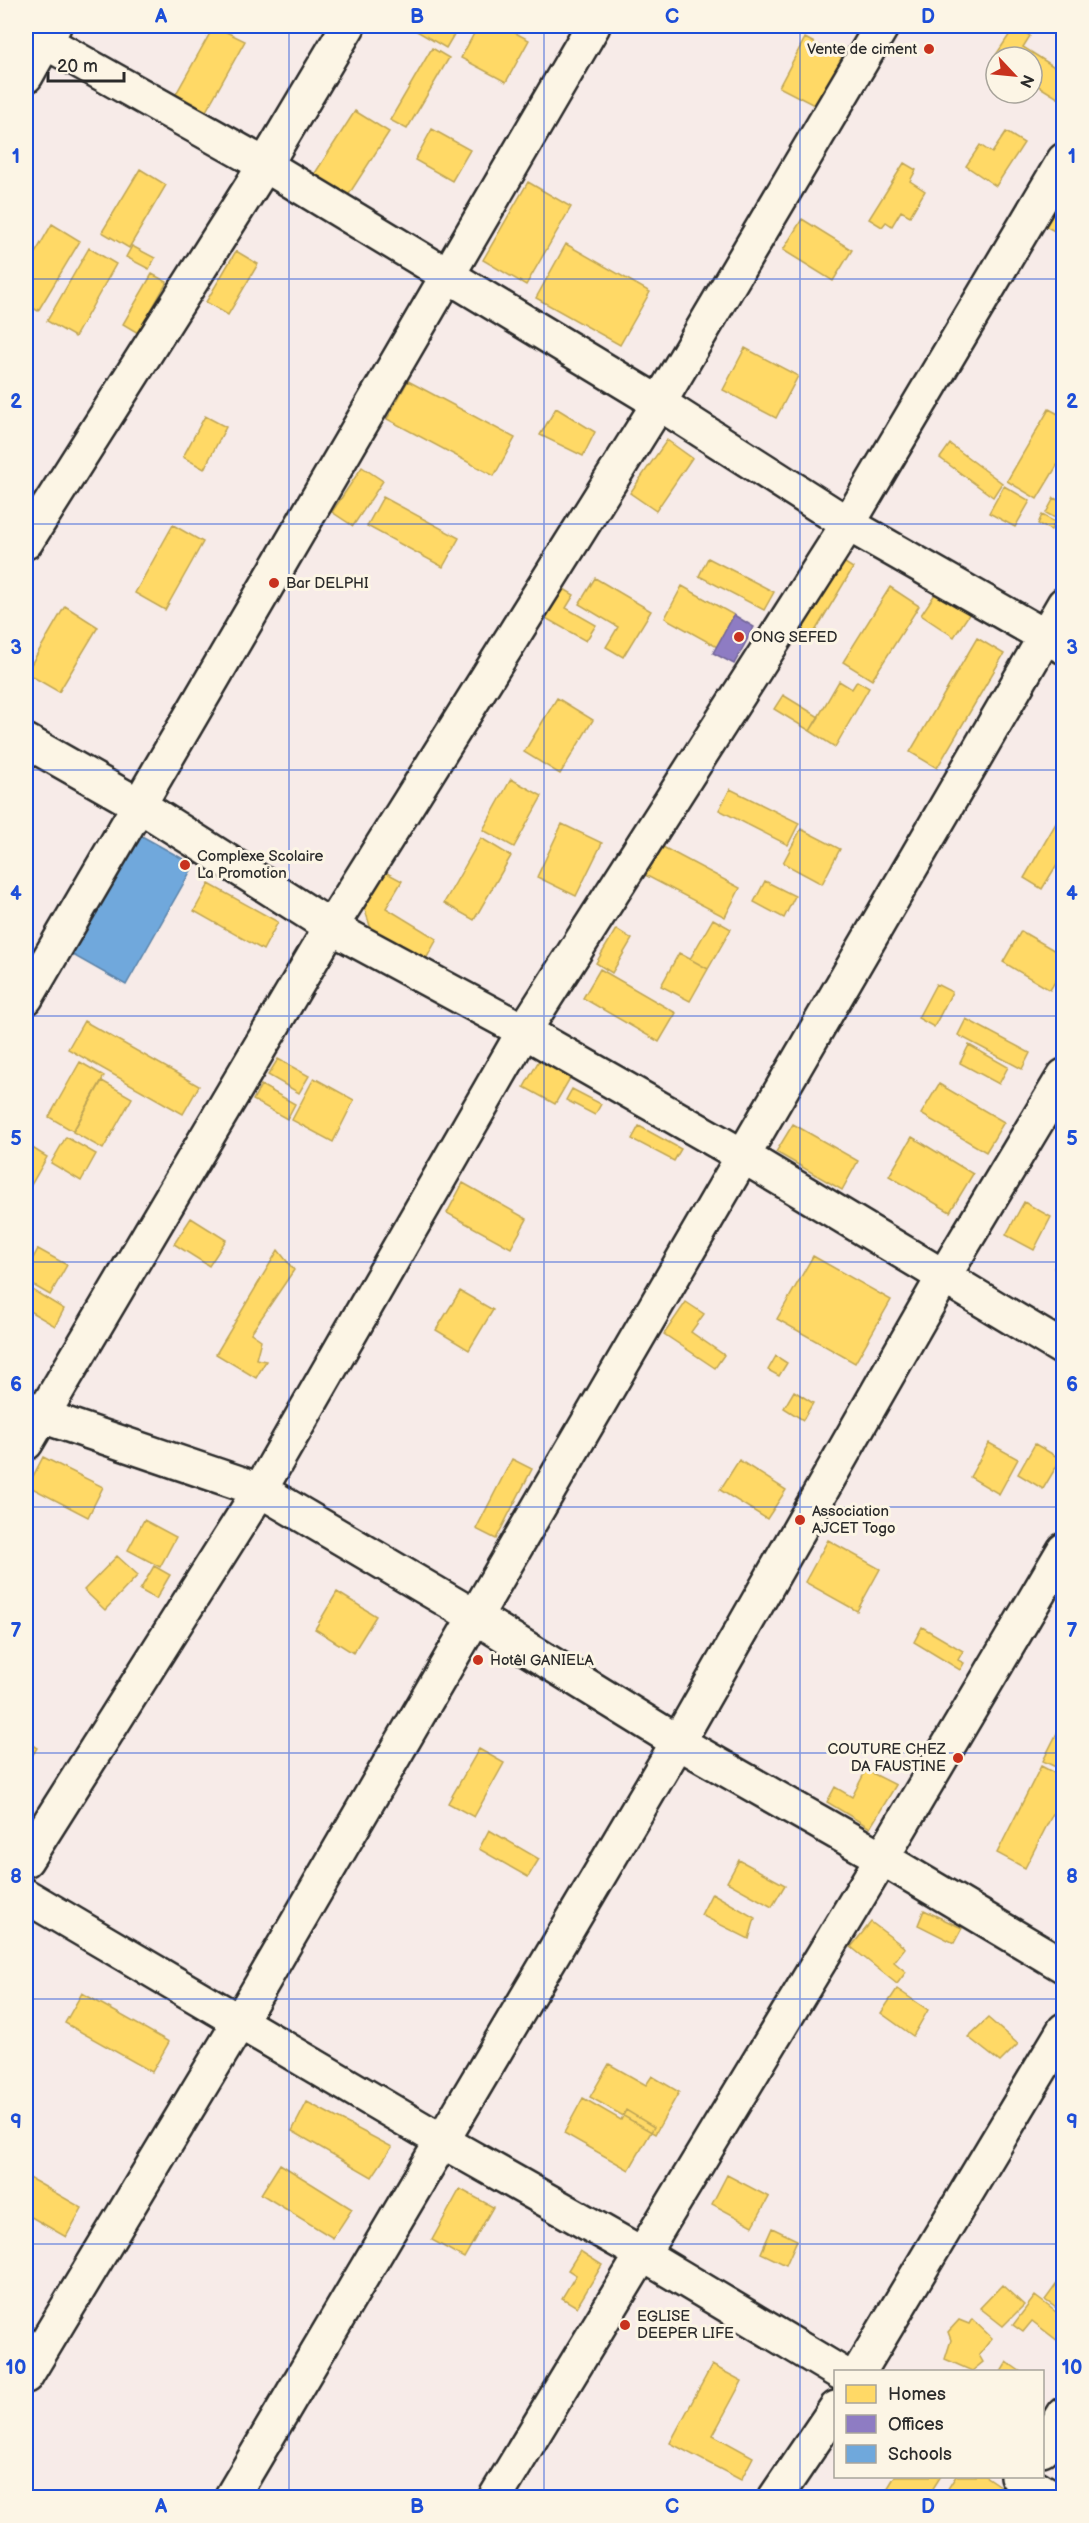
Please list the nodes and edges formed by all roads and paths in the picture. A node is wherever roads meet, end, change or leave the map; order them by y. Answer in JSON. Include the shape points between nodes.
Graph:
{"nodes":[{"id":1,"x":348,"y":26,"type":"edge"},
{"id":2,"x":592,"y":26,"type":"edge"},
{"id":3,"x":882,"y":26,"type":"edge"},
{"id":4,"x":41,"y":33,"type":"edge"},
{"id":5,"x":26,"y":76,"type":"edge"},
{"id":6,"x":1064,"y":160,"type":"edge"},
{"id":7,"x":266,"y":165,"type":"junction"},
{"id":8,"x":447,"y":275,"type":"junction"},
{"id":9,"x":659,"y":404,"type":"junction"},
{"id":10,"x":848,"y":524,"type":"junction"},
{"id":11,"x":26,"y":542,"type":"edge"},
{"id":12,"x":1064,"y":604,"type":"edge"},
{"id":13,"x":1054,"y":641,"type":"edge"},
{"id":14,"x":26,"y":741,"type":"edge"},
{"id":15,"x":139,"y":805,"type":"junction"},
{"id":16,"x":331,"y":927,"type":"junction"},
{"id":17,"x":26,"y":998,"type":"edge"},
{"id":18,"x":524,"y":1031,"type":"junction"},
{"id":19,"x":1064,"y":1076,"type":"edge"},
{"id":20,"x":743,"y":1156,"type":"junction"},
{"id":21,"x":944,"y":1276,"type":"junction"},
{"id":22,"x":1064,"y":1349,"type":"edge"},
{"id":23,"x":34,"y":1411,"type":"edge"},
{"id":24,"x":26,"y":1443,"type":"edge"},
{"id":25,"x":260,"y":1490,"type":"junction"},
{"id":26,"x":1064,"y":1550,"type":"edge"},
{"id":27,"x":474,"y":1616,"type":"junction"},
{"id":28,"x":678,"y":1742,"type":"junction"},
{"id":29,"x":882,"y":1858,"type":"junction"},
{"id":30,"x":26,"y":1860,"type":"edge"},
{"id":31,"x":26,"y":1896,"type":"edge"},
{"id":32,"x":1064,"y":1966,"type":"edge"},
{"id":33,"x":240,"y":2021,"type":"junction"},
{"id":34,"x":1064,"y":2030,"type":"edge"},
{"id":35,"x":442,"y":2141,"type":"junction"},
{"id":36,"x":642,"y":2254,"type":"junction"},
{"id":37,"x":836,"y":2370,"type":"edge"},
{"id":38,"x":860,"y":2370,"type":"edge"},
{"id":39,"x":26,"y":2376,"type":"edge"},
{"id":40,"x":834,"y":2411,"type":"edge"},
{"id":41,"x":1064,"y":2414,"type":"edge"},
{"id":42,"x":1044,"y":2446,"type":"edge"},
{"id":43,"x":1020,"y":2483,"type":"edge"},
{"id":44,"x":231,"y":2498,"type":"edge"},
{"id":45,"x":495,"y":2498,"type":"edge"},
{"id":46,"x":775,"y":2498,"type":"edge"},
{"id":47,"x":1054,"y":2498,"type":"edge"}],
"edges":[{"from":1,"to":7,"type":"street"},
{"from":2,"to":8,"type":"street"},
{"from":3,"to":9,"type":"street"},
{"from":4,"to":5,"type":"street"},
{"from":4,"to":7,"type":"street"},
{"from":6,"to":10,"type":"street"},
{"from":7,"to":8,"type":"street"},
{"from":7,"to":11,"type":"street"},
{"from":8,"to":9,"type":"street"},
{"from":8,"to":15,"type":"street"},
{"from":9,"to":10,"type":"street"},
{"from":9,"to":16,"type":"street"},
{"from":10,"to":13,"type":"street"},
{"from":10,"to":18,"type":"street"},
{"from":12,"to":13,"type":"street"},
{"from":13,"to":20,"type":"street"},
{"from":14,"to":15,"type":"street"},
{"from":15,"to":16,"type":"street"},
{"from":15,"to":17,"type":"street"},
{"from":16,"to":18,"type":"street"},
{"from":16,"to":23,"type":"street"},
{"from":18,"to":20,"type":"street"},
{"from":18,"to":25,"type":"street"},
{"from":19,"to":21,"type":"street"},
{"from":20,"to":21,"type":"street"},
{"from":20,"to":27,"type":"street"},
{"from":21,"to":22,"type":"street"},
{"from":21,"to":28,"type":"street"},
{"from":23,"to":24,"type":"street"},
{"from":23,"to":25,"type":"street"},
{"from":25,"to":27,"type":"street"},
{"from":25,"to":30,"type":"street"},
{"from":26,"to":29,"type":"street"},
{"from":27,"to":28,"type":"street"},
{"from":27,"to":33,"type":"street"},
{"from":28,"to":29,"type":"street"},
{"from":28,"to":35,"type":"street"},
{"from":29,"to":32,"type":"street"},
{"from":29,"to":36,"type":"street"},
{"from":31,"to":33,"type":"street"},
{"from":33,"to":35,"type":"street"},
{"from":33,"to":39,"type":"street"},
{"from":34,"to":38,"type":"street"},
{"from":35,"to":36,"type":"street"},
{"from":35,"to":44,"type":"street"},
{"from":36,"to":37,"type":"street"},
{"from":36,"to":45,"type":"street"},
{"from":40,"to":46,"type":"street"},
{"from":41,"to":42,"type":"street"},
{"from":43,"to":47,"type":"street"}]}
